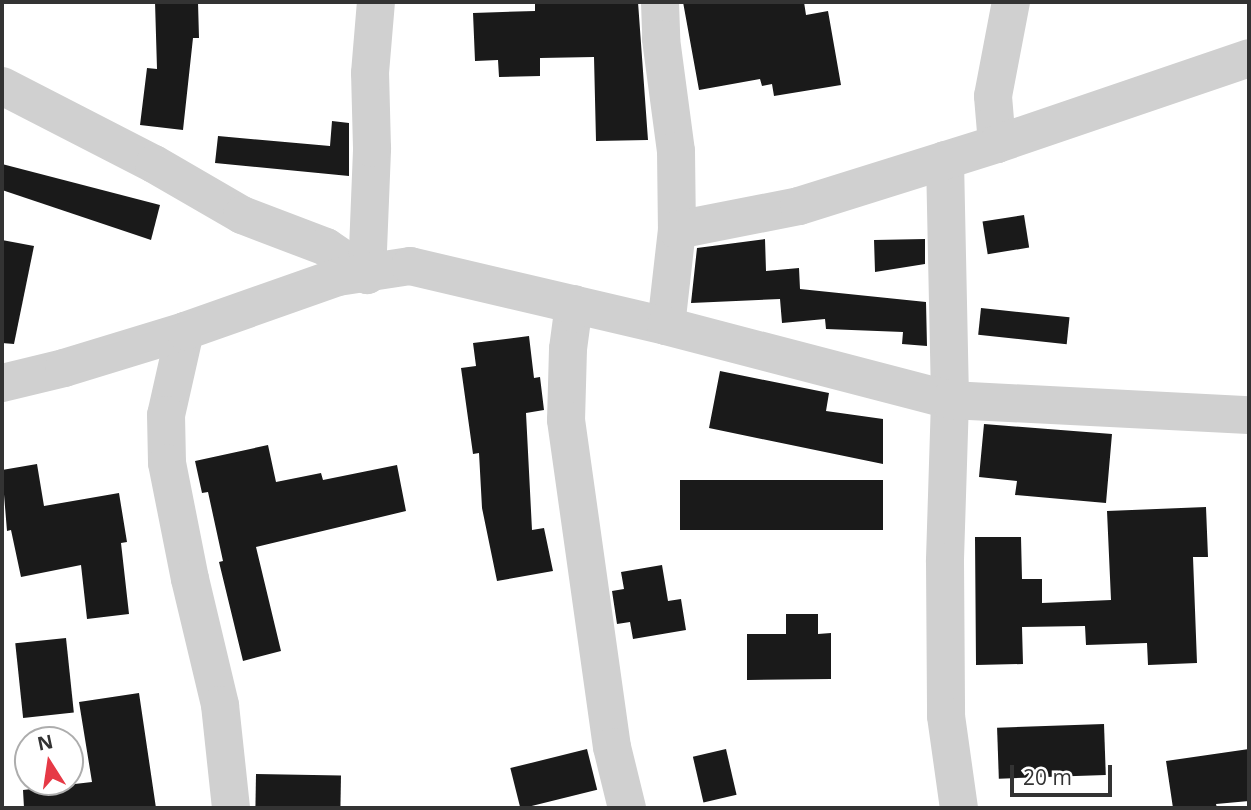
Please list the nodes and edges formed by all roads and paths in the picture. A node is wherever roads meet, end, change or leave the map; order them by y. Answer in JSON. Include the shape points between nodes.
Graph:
{"nodes":[{"id":1,"x":376,"y":2,"type":"edge"},
{"id":2,"x":660,"y":2,"type":"edge"},
{"id":3,"x":1011,"y":2,"type":"edge"},
{"id":4,"x":1249,"y":58,"type":"edge"},
{"id":5,"x":2,"y":86,"type":"edge"},
{"id":6,"x":996,"y":144,"type":"junction"},
{"id":7,"x":945,"y":160,"type":"junction"},
{"id":8,"x":677,"y":230,"type":"junction"},
{"id":9,"x":367,"y":275,"type":"junction"},
{"id":10,"x":574,"y":304,"type":"junction"},
{"id":11,"x":666,"y":326,"type":"junction"},
{"id":12,"x":185,"y":331,"type":"junction"},
{"id":13,"x":2,"y":383,"type":"edge"},
{"id":14,"x":950,"y":400,"type":"junction"},
{"id":15,"x":1249,"y":415,"type":"edge"},
{"id":16,"x":231,"y":808,"type":"edge"},
{"id":17,"x":627,"y":808,"type":"edge"},
{"id":18,"x":959,"y":808,"type":"edge"}],
"edges":[{"from":1,"to":9,"type":"street","via":[[370,73]]},
{"from":2,"to":8,"type":"street","via":[[676,151]]},
{"from":3,"to":6,"type":"street","via":[[993,96]]},
{"from":4,"to":6,"type":"street"},
{"from":5,"to":9,"type":"street","via":[[242,215],[326,247]]},
{"from":6,"to":7,"type":"street"},
{"from":7,"to":8,"type":"street","via":[[799,206]]},
{"from":7,"to":14,"type":"street"},
{"from":8,"to":11,"type":"street"},
{"from":9,"to":10,"type":"street","via":[[410,266]]},
{"from":9,"to":12,"type":"street","via":[[338,277]]},
{"from":10,"to":11,"type":"street"},
{"from":10,"to":17,"type":"street","via":[[566,420],[612,747]]},
{"from":11,"to":14,"type":"street"},
{"from":12,"to":13,"type":"street"},
{"from":12,"to":16,"type":"street","via":[[166,415],[167,463],[220,705]]},
{"from":14,"to":15,"type":"street"},
{"from":14,"to":18,"type":"street","via":[[946,716]]}]}
